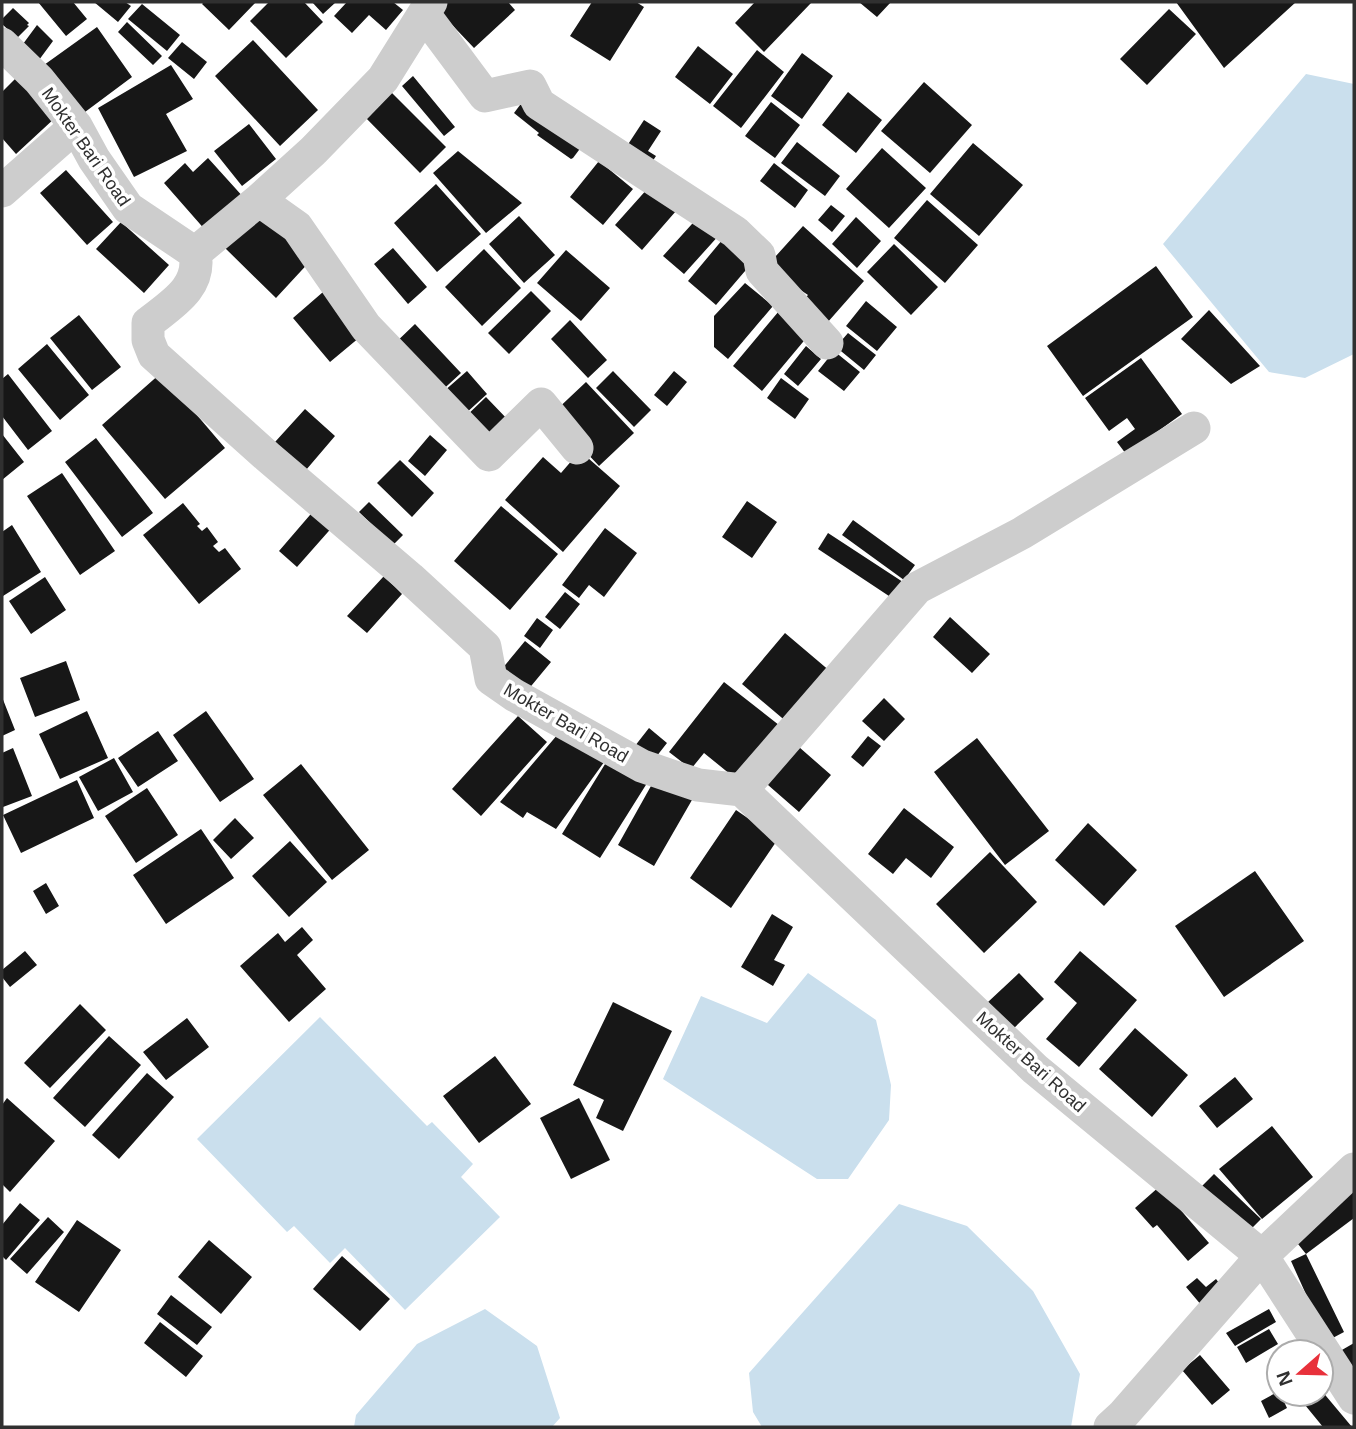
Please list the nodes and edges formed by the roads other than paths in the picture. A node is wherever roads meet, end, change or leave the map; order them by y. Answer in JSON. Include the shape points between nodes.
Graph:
{"nodes":[{"id":1,"x":428,"y":8,"type":"edge"},
{"id":2,"x":2,"y":44,"type":"edge"},
{"id":3,"x":76,"y":126,"type":"junction"},
{"id":4,"x":2,"y":191,"type":"edge"},
{"id":5,"x":259,"y":200,"type":"junction"},
{"id":6,"x":195,"y":253,"type":"junction"},
{"id":7,"x":827,"y":343,"type":"dead end"},
{"id":8,"x":1194,"y":428,"type":"dead end"},
{"id":9,"x":577,"y":448,"type":"dead end"},
{"id":10,"x":743,"y":790,"type":"junction"},
{"id":11,"x":1354,"y":1169,"type":"edge"},
{"id":12,"x":1262,"y":1256,"type":"junction"},
{"id":13,"x":1354,"y":1398,"type":"edge"},
{"id":14,"x":1110,"y":1427,"type":"edge"}],
"edges":[{"from":1,"to":5,"type":"street","via":[[383,79]]},
{"from":1,"to":7,"type":"street","via":[[485,96],[530,86],[539,104],[735,232],[760,256],[762,271]]},
{"from":2,"to":3,"type":"street","name":"Mokter Bari Road"},
{"from":3,"to":4,"type":"street"},
{"from":3,"to":6,"type":"street","name":"Mokter Bari Road","via":[[128,208]]},
{"from":5,"to":6,"type":"street"},
{"from":5,"to":9,"type":"street","via":[[297,227],[366,327],[489,455],[541,404]]},
{"from":6,"to":10,"type":"street","name":"Mokter Bari Road","via":[[198,268],[185,293],[148,323],[154,355],[485,647],[491,679],[642,766],[698,785]]},
{"from":8,"to":10,"type":"street","via":[[1022,533],[917,588]]},
{"from":10,"to":12,"type":"street","name":"Mokter Bari Road","via":[[1035,1069]]},
{"from":11,"to":12,"type":"street"},
{"from":12,"to":13,"type":"street","name":"Mokter Bari Road"},
{"from":12,"to":14,"type":"street"}]}
